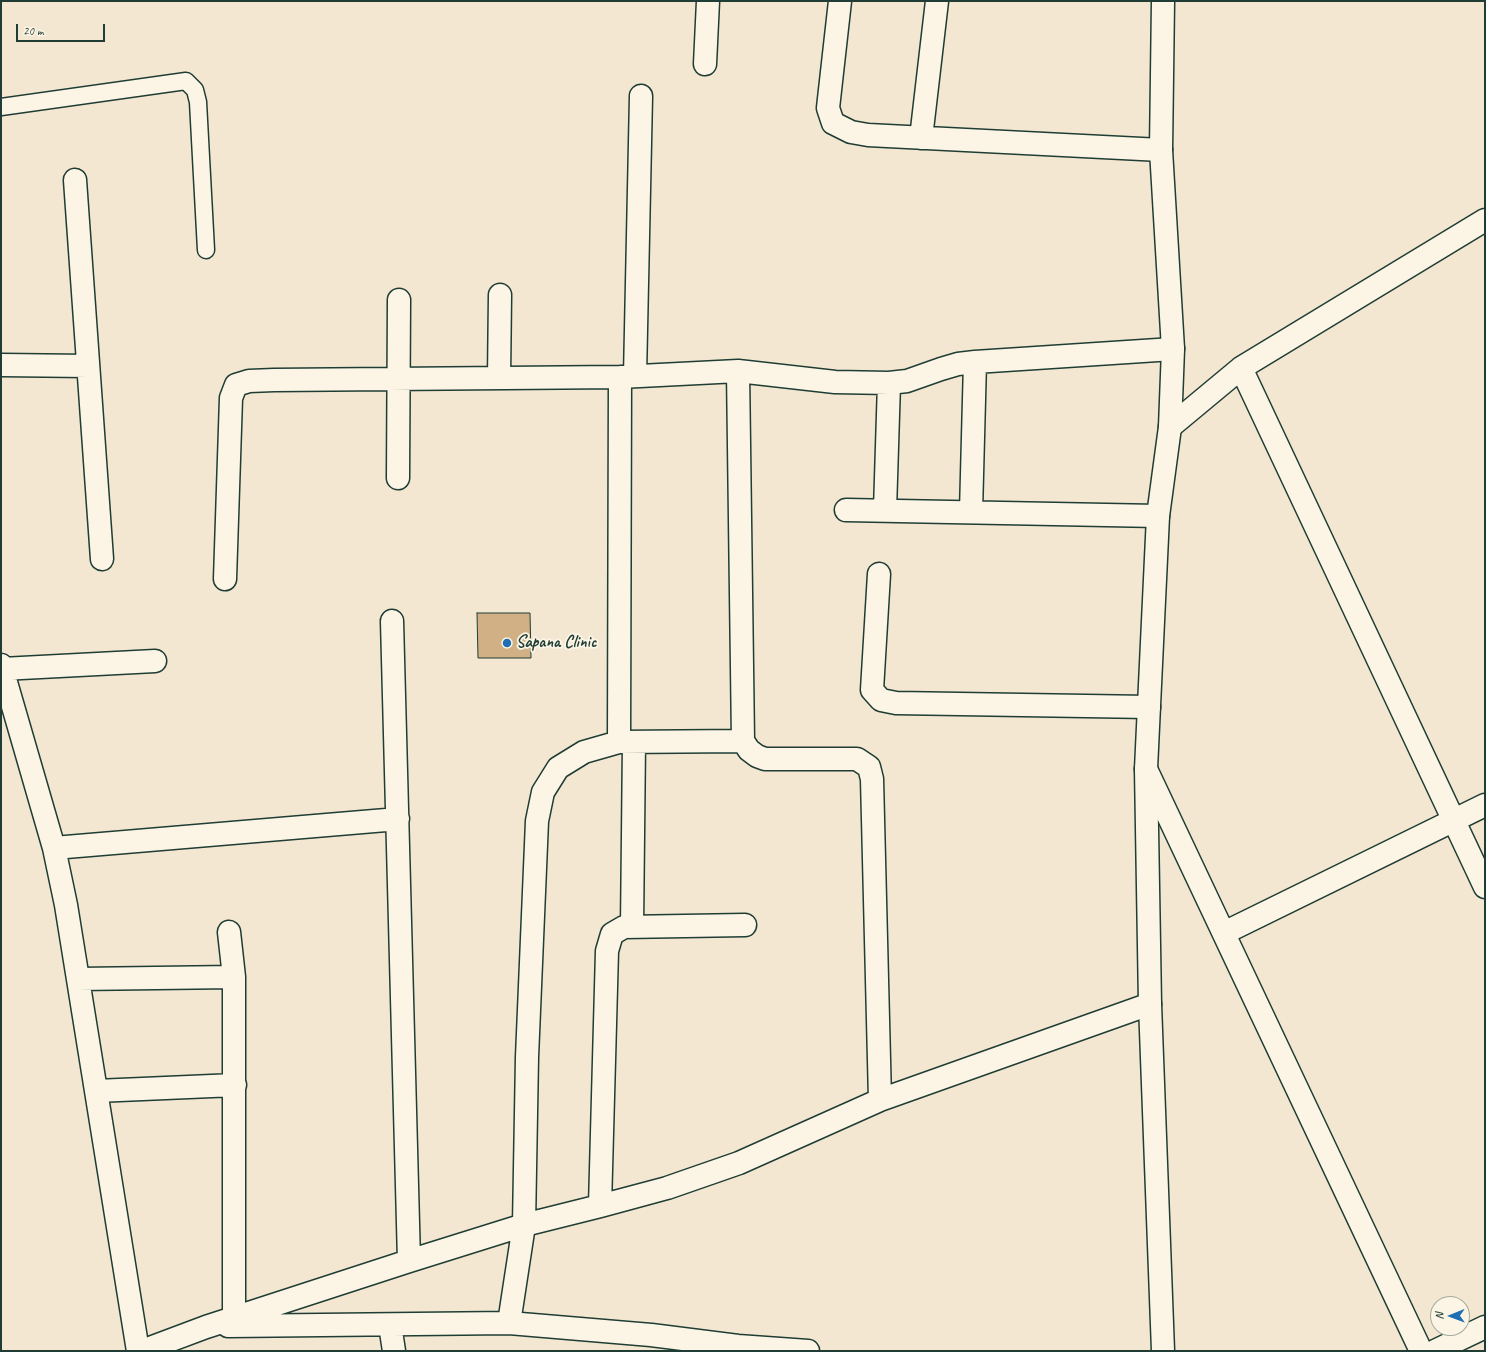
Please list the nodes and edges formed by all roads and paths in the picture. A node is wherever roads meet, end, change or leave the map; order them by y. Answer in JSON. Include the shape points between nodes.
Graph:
{"nodes":[{"id":1,"x":708,"y":1,"type":"edge"},
{"id":2,"x":840,"y":1,"type":"edge"},
{"id":3,"x":938,"y":1,"type":"edge"},
{"id":4,"x":1163,"y":1,"type":"edge"},
{"id":5,"x":705,"y":64,"type":"dead end"},
{"id":6,"x":641,"y":96,"type":"dead end"},
{"id":7,"x":1,"y":107,"type":"edge"},
{"id":8,"x":921,"y":138,"type":"junction"},
{"id":9,"x":1161,"y":150,"type":"junction"},
{"id":10,"x":75,"y":180,"type":"dead end"},
{"id":11,"x":1485,"y":220,"type":"edge"},
{"id":12,"x":206,"y":250,"type":"dead end"},
{"id":13,"x":500,"y":295,"type":"dead end"},
{"id":14,"x":399,"y":300,"type":"dead end"},
{"id":15,"x":1173,"y":349,"type":"junction"},
{"id":16,"x":975,"y":362,"type":"junction"},
{"id":17,"x":1,"y":366,"type":"edge"},
{"id":18,"x":88,"y":366,"type":"junction"},
{"id":19,"x":1241,"y":368,"type":"junction"},
{"id":20,"x":738,"y":371,"type":"junction"},
{"id":21,"x":628,"y":376,"type":"junction"},
{"id":22,"x":499,"y":378,"type":"junction"},
{"id":23,"x":398,"y":379,"type":"junction"},
{"id":24,"x":889,"y":383,"type":"junction"},
{"id":25,"x":1170,"y":427,"type":"junction"},
{"id":26,"x":398,"y":478,"type":"dead end"},
{"id":27,"x":846,"y":510,"type":"dead end"},
{"id":28,"x":885,"y":510,"type":"junction"},
{"id":29,"x":971,"y":512,"type":"junction"},
{"id":30,"x":1158,"y":516,"type":"junction"},
{"id":31,"x":102,"y":559,"type":"dead end"},
{"id":32,"x":879,"y":574,"type":"dead end"},
{"id":33,"x":225,"y":579,"type":"dead end"},
{"id":34,"x":392,"y":621,"type":"dead end"},
{"id":35,"x":155,"y":661,"type":"dead end"},
{"id":36,"x":2,"y":667,"type":"edge"},
{"id":37,"x":1149,"y":707,"type":"junction"},
{"id":38,"x":743,"y":741,"type":"junction"},
{"id":39,"x":626,"y":742,"type":"junction"},
{"id":40,"x":1146,"y":769,"type":"junction"},
{"id":41,"x":1485,"y":805,"type":"edge"},
{"id":42,"x":398,"y":819,"type":"junction"},
{"id":43,"x":1454,"y":820,"type":"junction"},
{"id":44,"x":54,"y":848,"type":"junction"},
{"id":45,"x":1485,"y":887,"type":"edge"},
{"id":46,"x":745,"y":925,"type":"dead end"},
{"id":47,"x":632,"y":927,"type":"junction"},
{"id":48,"x":230,"y":932,"type":"dead end"},
{"id":49,"x":1224,"y":933,"type":"junction"},
{"id":50,"x":234,"y":977,"type":"junction"},
{"id":51,"x":78,"y":979,"type":"junction"},
{"id":52,"x":1150,"y":1004,"type":"junction"},
{"id":53,"x":235,"y":1086,"type":"junction"},
{"id":54,"x":96,"y":1091,"type":"junction"},
{"id":55,"x":880,"y":1100,"type":"junction"},
{"id":56,"x":600,"y":1206,"type":"junction"},
{"id":57,"x":524,"y":1225,"type":"junction"},
{"id":58,"x":409,"y":1261,"type":"junction"},
{"id":59,"x":234,"y":1318,"type":"junction"},
{"id":60,"x":509,"y":1323,"type":"junction"},
{"id":61,"x":390,"y":1325,"type":"junction"},
{"id":62,"x":206,"y":1327,"type":"junction"},
{"id":63,"x":1485,"y":1327,"type":"edge"},
{"id":64,"x":653,"y":1343,"type":"edge"},
{"id":65,"x":138,"y":1351,"type":"edge"},
{"id":66,"x":142,"y":1351,"type":"edge"},
{"id":67,"x":394,"y":1351,"type":"edge"},
{"id":68,"x":808,"y":1351,"type":"edge"},
{"id":69,"x":1163,"y":1351,"type":"edge"},
{"id":70,"x":1421,"y":1351,"type":"edge"},
{"id":71,"x":1436,"y":1351,"type":"edge"}],
"edges":[{"from":1,"to":5,"type":"street"},
{"from":2,"to":8,"type":"street","via":[[828,108],[833,123],[851,132],[868,135]]},
{"from":3,"to":8,"type":"street"},
{"from":4,"to":9,"type":"street"},
{"from":6,"to":21,"type":"street"},
{"from":7,"to":12,"type":"lane","via":[[186,81],[195,90],[198,102]]},
{"from":8,"to":9,"type":"street"},
{"from":9,"to":15,"type":"street"},
{"from":10,"to":18,"type":"street"},
{"from":11,"to":19,"type":"street"},
{"from":13,"to":22,"type":"street"},
{"from":14,"to":23,"type":"street"},
{"from":15,"to":16,"type":"street"},
{"from":15,"to":25,"type":"street"},
{"from":16,"to":24,"type":"street","via":[[958,364],[908,381]]},
{"from":16,"to":29,"type":"street"},
{"from":17,"to":18,"type":"street"},
{"from":18,"to":31,"type":"street"},
{"from":19,"to":25,"type":"street"},
{"from":19,"to":43,"type":"street"},
{"from":20,"to":21,"type":"street"},
{"from":20,"to":24,"type":"street","via":[[835,382]]},
{"from":20,"to":38,"type":"street"},
{"from":21,"to":22,"type":"street"},
{"from":21,"to":39,"type":"street"},
{"from":22,"to":23,"type":"street"},
{"from":23,"to":26,"type":"street"},
{"from":23,"to":33,"type":"street","via":[[274,380],[249,381],[236,385],[231,398]]},
{"from":24,"to":28,"type":"street"},
{"from":25,"to":30,"type":"street"},
{"from":27,"to":28,"type":"street"},
{"from":28,"to":29,"type":"street"},
{"from":29,"to":30,"type":"street"},
{"from":30,"to":37,"type":"street"},
{"from":32,"to":37,"type":"street","via":[[872,690],[881,700],[896,703]]},
{"from":34,"to":42,"type":"street"},
{"from":35,"to":36,"type":"street"},
{"from":36,"to":44,"type":"street"},
{"from":37,"to":40,"type":"street"},
{"from":38,"to":39,"type":"street"},
{"from":38,"to":55,"type":"street","via":[[749,750],[766,759],[857,759],[869,767],[872,779]]},
{"from":39,"to":47,"type":"street"},
{"from":39,"to":57,"type":"street","via":[[584,752],[558,768],[543,792],[536,821]]},
{"from":40,"to":49,"type":"street"},
{"from":40,"to":52,"type":"street"},
{"from":41,"to":43,"type":"street"},
{"from":42,"to":44,"type":"street"},
{"from":42,"to":58,"type":"street"},
{"from":43,"to":45,"type":"street"},
{"from":43,"to":49,"type":"street"},
{"from":44,"to":51,"type":"street"},
{"from":46,"to":47,"type":"street"},
{"from":47,"to":56,"type":"street","via":[[624,927],[612,934],[607,951]]},
{"from":48,"to":50,"type":"street"},
{"from":49,"to":70,"type":"street"},
{"from":50,"to":51,"type":"street"},
{"from":50,"to":53,"type":"street"},
{"from":51,"to":54,"type":"street"},
{"from":52,"to":55,"type":"street"},
{"from":52,"to":69,"type":"street"},
{"from":53,"to":54,"type":"street"},
{"from":53,"to":59,"type":"street"},
{"from":54,"to":65,"type":"street"},
{"from":55,"to":56,"type":"street","via":[[739,1163],[667,1188]]},
{"from":56,"to":57,"type":"street"},
{"from":57,"to":58,"type":"street"},
{"from":57,"to":60,"type":"street"},
{"from":58,"to":59,"type":"street"},
{"from":59,"to":62,"type":"street"},
{"from":60,"to":61,"type":"street"},
{"from":60,"to":64,"type":"street"},
{"from":61,"to":62,"type":"street"},
{"from":61,"to":67,"type":"street"},
{"from":62,"to":66,"type":"street"},
{"from":63,"to":71,"type":"street"},
{"from":64,"to":68,"type":"street"}]}
